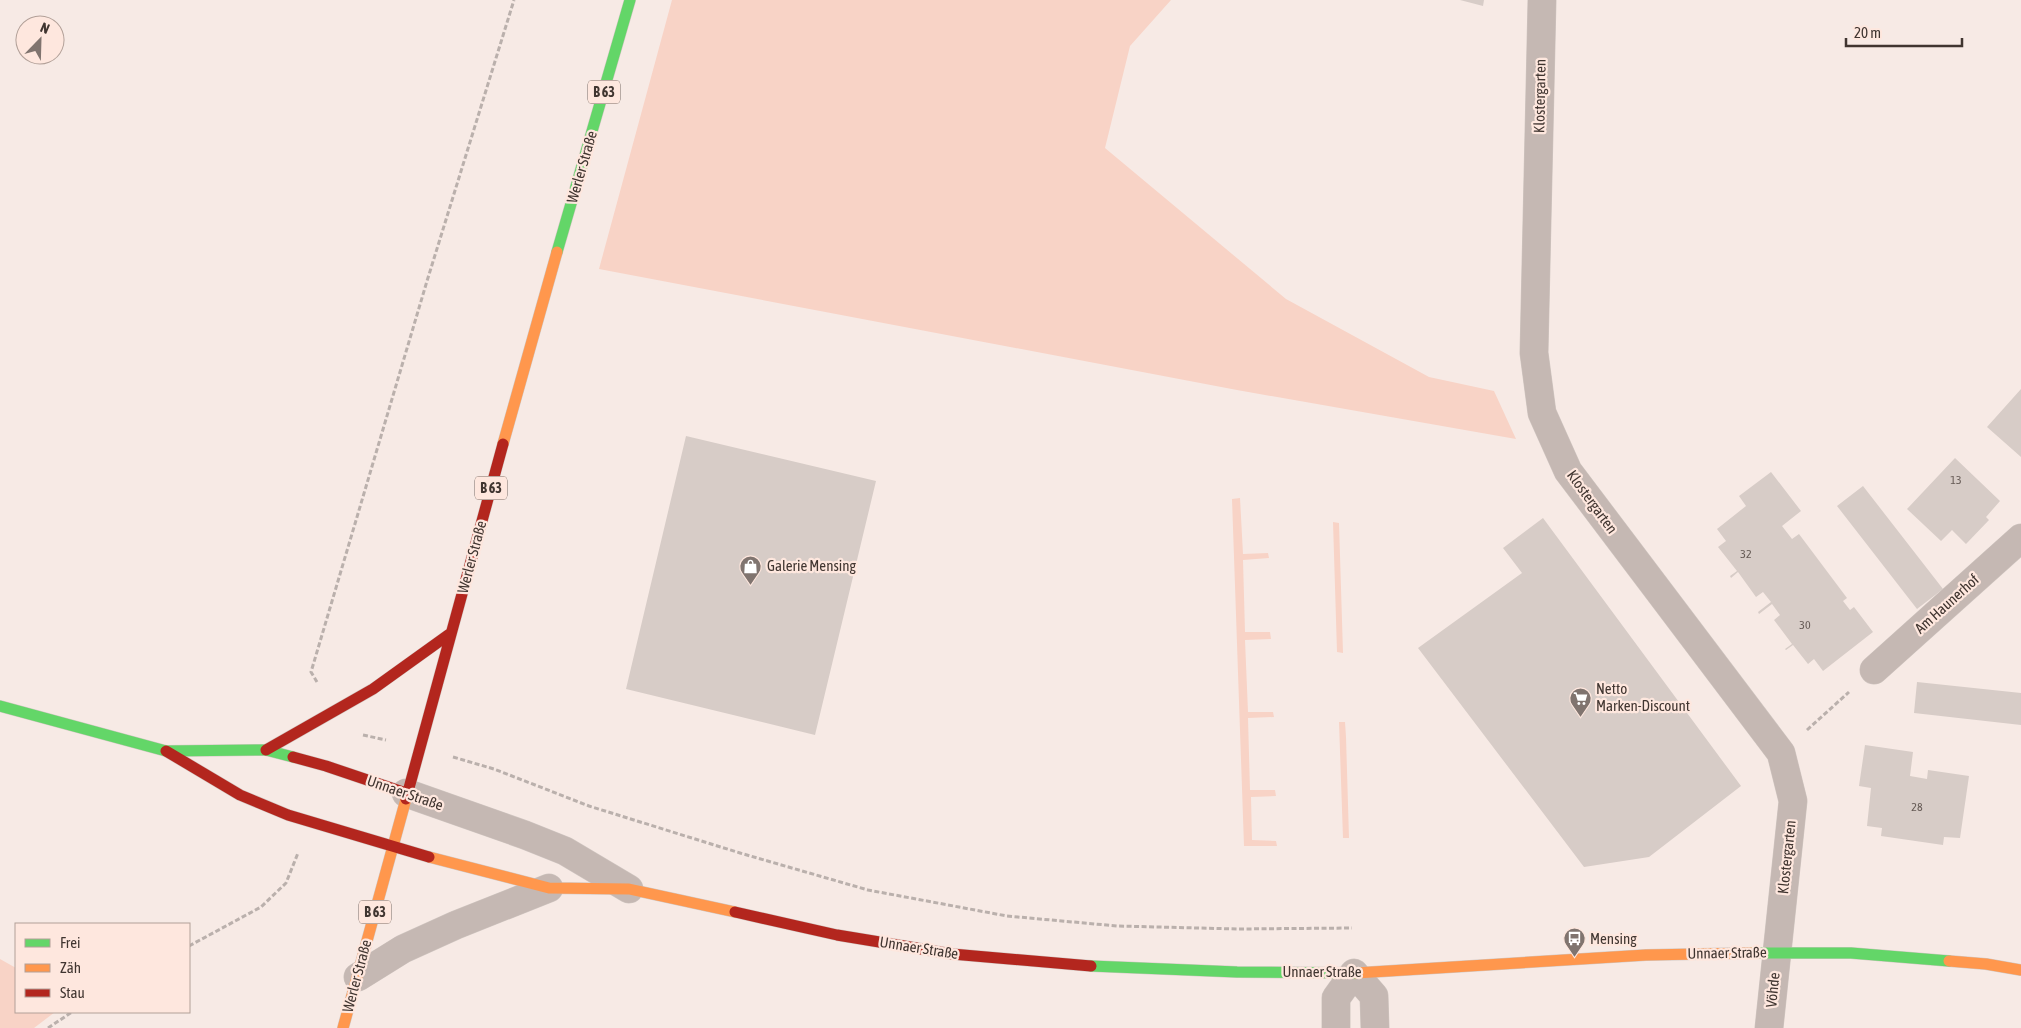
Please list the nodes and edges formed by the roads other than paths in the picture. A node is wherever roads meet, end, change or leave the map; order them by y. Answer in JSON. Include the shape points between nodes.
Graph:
{"nodes":[{"id":1,"x":630,"y":0,"type":"edge"},
{"id":2,"x":1542,"y":0,"type":"edge"},
{"id":3,"x":2021,"y":538,"type":"edge"},
{"id":4,"x":451,"y":633,"type":"junction"},
{"id":5,"x":1874,"y":670,"type":"road end"},
{"id":6,"x":0,"y":706,"type":"edge"},
{"id":7,"x":266,"y":750,"type":"junction"},
{"id":8,"x":166,"y":751,"type":"junction"},
{"id":9,"x":406,"y":793,"type":"junction"},
{"id":10,"x":392,"y":847,"type":"junction"},
{"id":11,"x":549,"y":888,"type":"junction"},
{"id":12,"x":630,"y":889,"type":"junction"},
{"id":13,"x":1777,"y":952,"type":"junction"},
{"id":14,"x":2021,"y":970,"type":"edge"},
{"id":15,"x":1354,"y":973,"type":"junction"},
{"id":16,"x":358,"y":977,"type":"junction"},
{"id":17,"x":343,"y":1028,"type":"edge"},
{"id":18,"x":1336,"y":1028,"type":"edge"},
{"id":19,"x":1374,"y":1028,"type":"edge"},
{"id":20,"x":1769,"y":1028,"type":"edge"}],
"edges":[{"from":1,"to":4,"type":"main road","name":"Werler Straße","number":"B 63"},
{"from":2,"to":13,"type":"street","name":"Klostergarten","via":[[1534,353],[1542,413],[1568,471],[1781,753],[1793,800]]},
{"from":3,"to":5,"type":"street","name":"Am Haunerhof"},
{"from":4,"to":7,"type":"main road","via":[[374,689]]},
{"from":4,"to":9,"type":"main road","name":"Werler Straße","number":"B 63"},
{"from":6,"to":8,"type":"main road","name":"Unnaer Straße"},
{"from":7,"to":8,"type":"main road","name":"Unnaer Straße"},
{"from":7,"to":9,"type":"main road","name":"Unnaer Straße"},
{"from":8,"to":10,"type":"main road","name":"Unnaer Straße","via":[[240,796],[288,815]]},
{"from":9,"to":10,"type":"main road","name":"Werler Straße","number":"B 63"},
{"from":9,"to":12,"type":"street","name":"Unnaer Straße","via":[[565,851]]},
{"from":10,"to":11,"type":"main road","name":"Unnaer Straße"},
{"from":10,"to":16,"type":"main road","name":"Werler Straße","number":"B 63"},
{"from":11,"to":12,"type":"main road","name":"Unnaer Straße"},
{"from":11,"to":16,"type":"street","name":"Unnaer Straße","via":[[402,949]]},
{"from":12,"to":15,"type":"main road","name":"Unnaer Straße","via":[[837,935],[952,954],[1107,967]]},
{"from":13,"to":14,"type":"main road","name":"Unnaer Straße","via":[[1851,953]]},
{"from":13,"to":15,"type":"main road","name":"Unnaer Straße","via":[[1574,958]]},
{"from":13,"to":20,"type":"street","name":"Vöhde"},
{"from":15,"to":18,"type":"street","via":[[1336,998]]},
{"from":15,"to":19,"type":"street","via":[[1374,996]]},
{"from":16,"to":17,"type":"main road","name":"Werler Straße","number":"B 63"}]}
